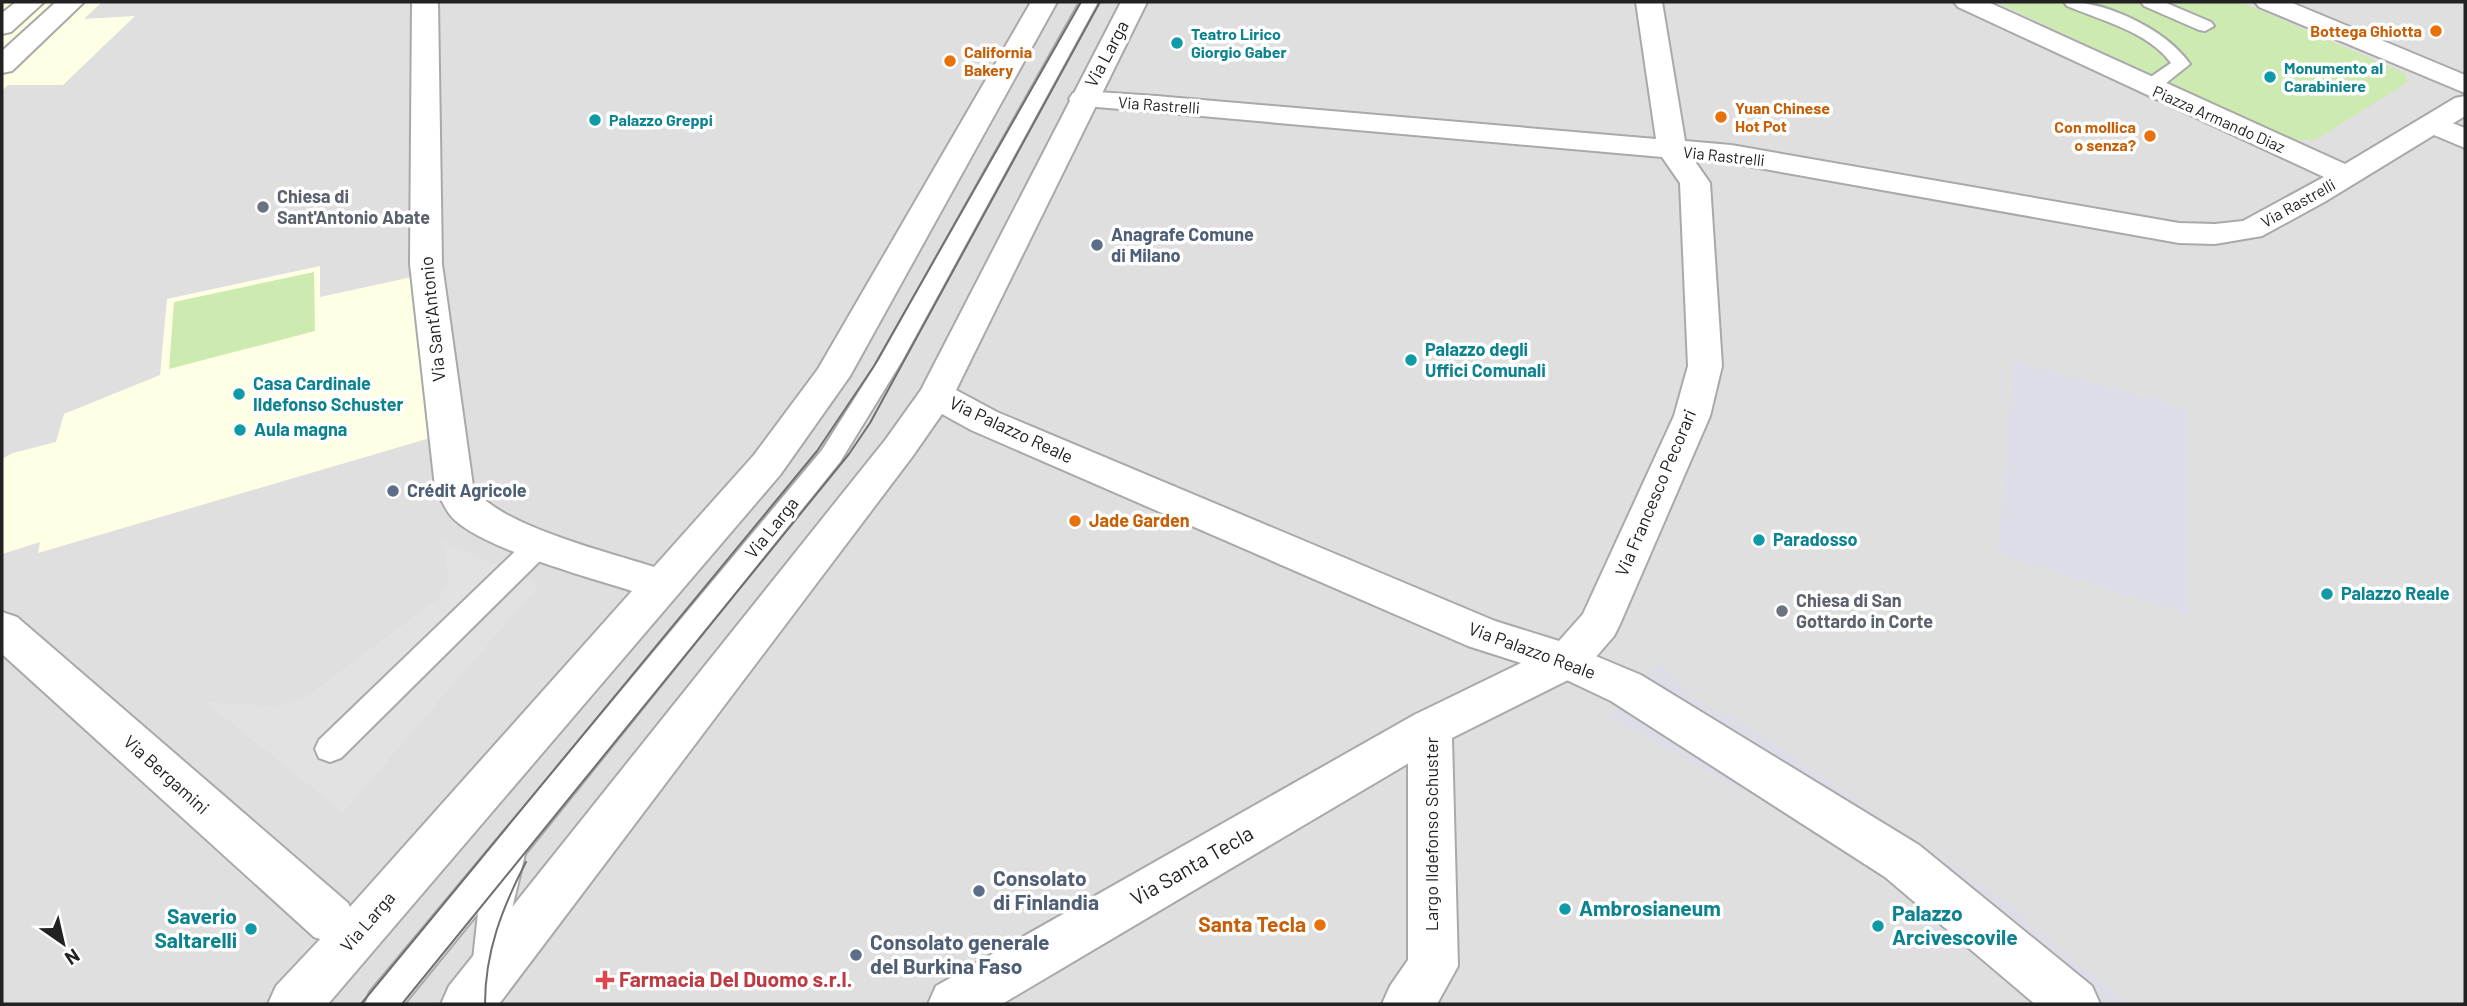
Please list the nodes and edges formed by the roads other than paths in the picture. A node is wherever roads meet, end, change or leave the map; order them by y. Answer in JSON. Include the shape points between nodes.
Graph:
{"nodes":[{"id":1,"x":71,"y":2,"type":"edge"},
{"id":2,"x":425,"y":2,"type":"edge"},
{"id":3,"x":1044,"y":2,"type":"edge"},
{"id":4,"x":1089,"y":2,"type":"edge"},
{"id":5,"x":1134,"y":2,"type":"edge"},
{"id":6,"x":1650,"y":2,"type":"edge"},
{"id":7,"x":1967,"y":2,"type":"edge"},
{"id":8,"x":2073,"y":2,"type":"edge"},
{"id":9,"x":2150,"y":2,"type":"edge"},
{"id":10,"x":2268,"y":2,"type":"edge"},
{"id":11,"x":2205,"y":26,"type":"dead end"},
{"id":12,"x":2,"y":65,"type":"edge"},
{"id":13,"x":2465,"y":85,"type":"edge"},
{"id":14,"x":2149,"y":86,"type":"junction"},
{"id":15,"x":1083,"y":99,"type":"junction"},
{"id":16,"x":2465,"y":104,"type":"edge"},
{"id":17,"x":2432,"y":124,"type":"junction"},
{"id":18,"x":2465,"y":139,"type":"edge"},
{"id":19,"x":1672,"y":150,"type":"junction"},
{"id":20,"x":2347,"y":176,"type":"junction"},
{"id":21,"x":936,"y":395,"type":"junction"},
{"id":22,"x":540,"y":544,"type":"junction"},
{"id":23,"x":661,"y":585,"type":"junction"},
{"id":24,"x":2,"y":629,"type":"edge"},
{"id":25,"x":1567,"y":661,"type":"junction"},
{"id":26,"x":1430,"y":728,"type":"junction"},
{"id":27,"x":330,"y":749,"type":"dead end"},
{"id":28,"x":513,"y":847,"type":"junction"},
{"id":29,"x":331,"y":920,"type":"dead end"},
{"id":30,"x":1421,"y":985,"type":"edge"},
{"id":31,"x":481,"y":995,"type":"edge"},
{"id":32,"x":294,"y":1004,"type":"edge"},
{"id":33,"x":382,"y":1004,"type":"edge"},
{"id":34,"x":954,"y":1004,"type":"edge"},
{"id":35,"x":2074,"y":1004,"type":"edge"}],
"edges":[{"from":1,"to":12,"type":"street"},
{"from":2,"to":22,"type":"street","name":"Via Sant'Antonio","via":[[426,264],[454,487],[481,518]]},
{"from":3,"to":23,"type":"street","name":"Via Larga","via":[[832,376],[767,465]]},
{"from":4,"to":28,"type":"lane","name":"Via Larga","via":[[890,361],[831,456]]},
{"from":5,"to":15,"type":"street","name":"Via Larga"},
{"from":6,"to":19,"type":"street"},
{"from":7,"to":14,"type":"street","name":"Piazza Armando Diaz"},
{"from":8,"to":14,"type":"lane","via":[[2175,53],[2181,64]]},
{"from":9,"to":11,"type":"lane"},
{"from":10,"to":13,"type":"street"},
{"from":14,"to":20,"type":"street","name":"Piazza Armando Diaz"},
{"from":15,"to":19,"type":"street","name":"Via Rastrelli"},
{"from":15,"to":21,"type":"street","name":"Via Larga"},
{"from":16,"to":17,"type":"street"},
{"from":17,"to":18,"type":"street"},
{"from":17,"to":20,"type":"street"},
{"from":19,"to":20,"type":"street","name":"Via Rastrelli","via":[[1731,154],[2179,233],[2251,229]]},
{"from":19,"to":25,"type":"street","name":"Via Francesco Pecorari","via":[[1695,183],[1705,366],[1692,416],[1599,624]]},
{"from":21,"to":25,"type":"street","name":"Via Palazzo Reale","via":[[984,421],[1483,634]]},
{"from":21,"to":31,"type":"street","name":"Via Larga"},
{"from":22,"to":23,"type":"street"},
{"from":22,"to":27,"type":"lane"},
{"from":23,"to":32,"type":"street","name":"Via Larga"},
{"from":24,"to":29,"type":"street","name":"Via Bergamini"},
{"from":25,"to":26,"type":"street","name":"Largo Ildefonso Schuster"},
{"from":25,"to":35,"type":"street","name":"Via Palazzo Reale","via":[[1626,688],[1902,861]]},
{"from":26,"to":30,"type":"street","name":"Largo Ildefonso Schuster"},
{"from":26,"to":34,"type":"street","name":"Via Santa Tecla"},
{"from":28,"to":31,"type":"lane","via":[[492,921]]},
{"from":28,"to":33,"type":"lane","name":"Via Larga"}]}
